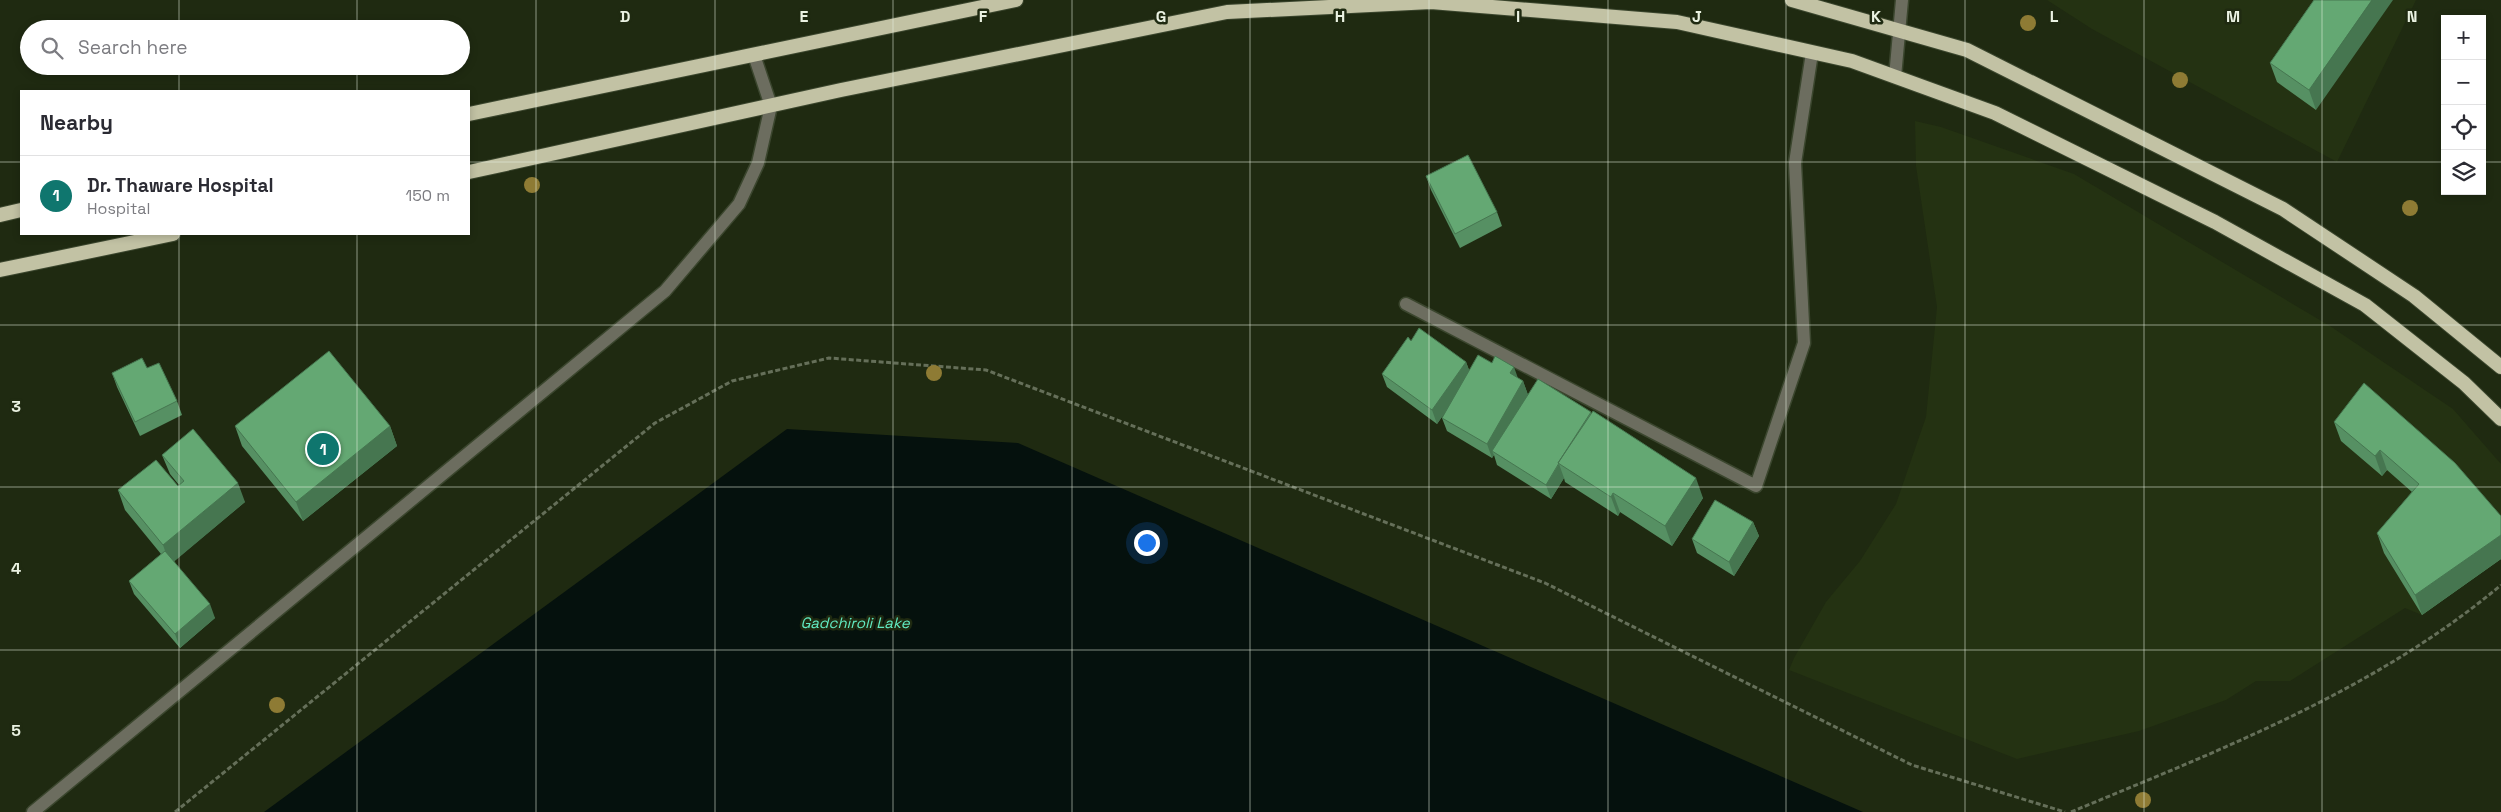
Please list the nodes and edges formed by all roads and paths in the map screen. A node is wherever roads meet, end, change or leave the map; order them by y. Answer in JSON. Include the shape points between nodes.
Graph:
{"nodes":[{"id":1,"x":1016,"y":0,"type":"edge"},
{"id":2,"x":1792,"y":0,"type":"edge"},
{"id":3,"x":1902,"y":0,"type":"edge"},
{"id":4,"x":1900,"y":30,"type":"junction"},
{"id":5,"x":1812,"y":52,"type":"junction"},
{"id":6,"x":754,"y":55,"type":"junction"},
{"id":7,"x":1895,"y":77,"type":"junction"},
{"id":8,"x":771,"y":106,"type":"junction"},
{"id":9,"x":470,"y":114,"type":"edge"},
{"id":10,"x":470,"y":172,"type":"edge"},
{"id":11,"x":20,"y":210,"type":"edge"},
{"id":12,"x":0,"y":215,"type":"edge"},
{"id":13,"x":168,"y":235,"type":"edge"},
{"id":14,"x":0,"y":270,"type":"edge"},
{"id":15,"x":1406,"y":304,"type":"dead end"},
{"id":16,"x":2501,"y":367,"type":"edge"},
{"id":17,"x":2501,"y":419,"type":"edge"},
{"id":18,"x":2501,"y":585,"type":"edge"},
{"id":19,"x":33,"y":812,"type":"edge"},
{"id":20,"x":176,"y":812,"type":"edge"},
{"id":21,"x":2066,"y":812,"type":"edge"},
{"id":22,"x":2071,"y":812,"type":"edge"}],
"edges":[{"from":1,"to":6,"type":"highway"},
{"from":2,"to":4,"type":"highway"},
{"from":3,"to":4,"type":"street"},
{"from":4,"to":7,"type":"street"},
{"from":4,"to":16,"type":"highway","via":[[1967,50],[2283,209],[2414,296]]},
{"from":5,"to":7,"type":"highway","via":[[1852,61]]},
{"from":5,"to":8,"type":"highway","via":[[1677,22],[1431,2],[1237,12]]},
{"from":5,"to":15,"type":"street","via":[[1795,163],[1804,343],[1756,486]]},
{"from":6,"to":8,"type":"street"},
{"from":6,"to":9,"type":"highway"},
{"from":7,"to":17,"type":"highway","via":[[1995,112],[2215,222],[2365,305],[2464,383]]},
{"from":8,"to":10,"type":"highway"},
{"from":8,"to":19,"type":"street","via":[[758,163],[739,204],[665,291]]},
{"from":11,"to":12,"type":"highway"},
{"from":13,"to":14,"type":"highway"},
{"from":18,"to":22,"type":"path","via":[[2398,659],[2249,738]]},
{"from":20,"to":21,"type":"path","via":[[655,423],[732,381],[829,358],[986,370],[1545,583],[1912,765]]}]}
